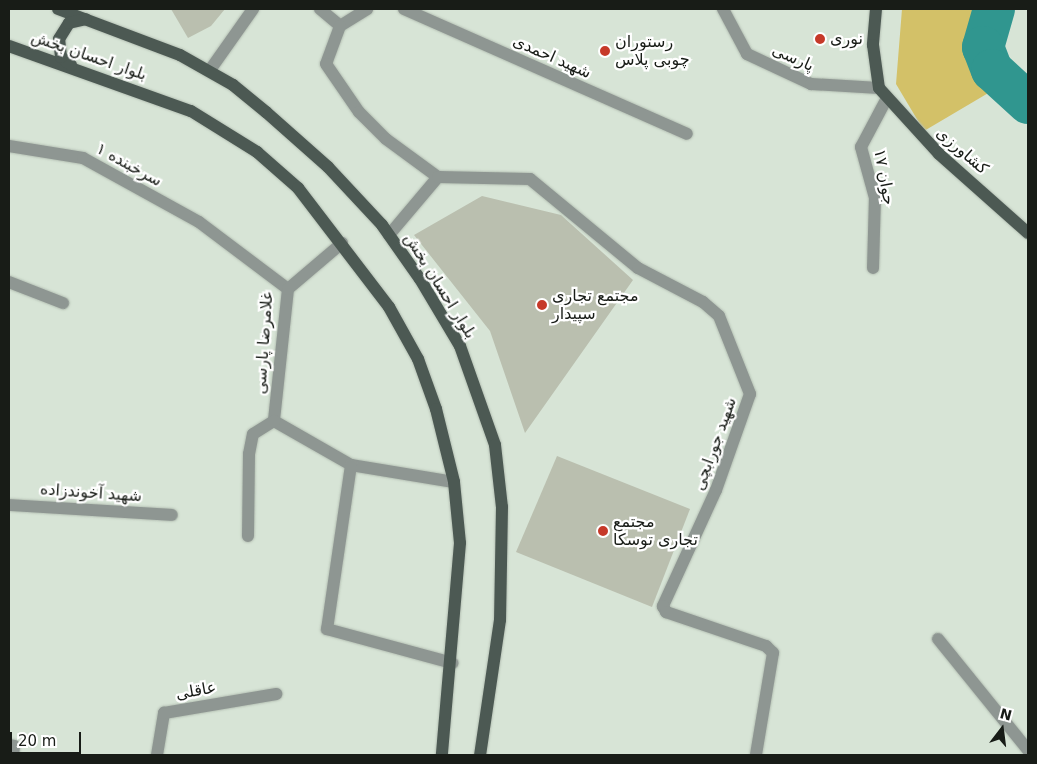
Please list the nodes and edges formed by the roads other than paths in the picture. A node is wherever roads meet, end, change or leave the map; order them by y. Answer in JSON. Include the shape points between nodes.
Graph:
{"nodes":[{"id":1,"x":58,"y":9,"type":"edge"},
{"id":2,"x":253,"y":9,"type":"edge"},
{"id":3,"x":320,"y":9,"type":"edge"},
{"id":4,"x":367,"y":9,"type":"edge"},
{"id":5,"x":404,"y":9,"type":"edge"},
{"id":6,"x":722,"y":9,"type":"edge"},
{"id":7,"x":876,"y":9,"type":"edge"},
{"id":8,"x":86,"y":19,"type":"junction"},
{"id":9,"x":340,"y":26,"type":"junction"},
{"id":10,"x":9,"y":46,"type":"edge"},
{"id":11,"x":75,"y":68,"type":"junction"},
{"id":12,"x":210,"y":70,"type":"junction"},
{"id":13,"x":883,"y":93,"type":"junction"},
{"id":14,"x":687,"y":134,"type":"dead end"},
{"id":15,"x":9,"y":146,"type":"edge"},
{"id":16,"x":438,"y":177,"type":"junction"},
{"id":17,"x":199,"y":222,"type":"joint"},
{"id":18,"x":1028,"y":233,"type":"edge"},
{"id":19,"x":389,"y":235,"type":"junction"},
{"id":20,"x":342,"y":242,"type":"junction"},
{"id":21,"x":873,"y":268,"type":"dead end"},
{"id":22,"x":9,"y":282,"type":"edge"},
{"id":23,"x":288,"y":289,"type":"junction"},
{"id":24,"x":62,"y":303,"type":"dead end"},
{"id":25,"x":274,"y":421,"type":"junction"},
{"id":26,"x":351,"y":465,"type":"junction"},
{"id":27,"x":454,"y":482,"type":"junction"},
{"id":28,"x":9,"y":504,"type":"edge"},
{"id":29,"x":172,"y":515,"type":"dead end"},
{"id":30,"x":248,"y":536,"type":"dead end"},
{"id":31,"x":938,"y":639,"type":"dead end"},
{"id":32,"x":452,"y":663,"type":"junction"},
{"id":33,"x":276,"y":694,"type":"dead end"},
{"id":34,"x":9,"y":745,"type":"edge"},
{"id":35,"x":1028,"y":750,"type":"edge"},
{"id":36,"x":13,"y":755,"type":"edge"},
{"id":37,"x":158,"y":755,"type":"edge"},
{"id":38,"x":442,"y":755,"type":"edge"},
{"id":39,"x":480,"y":755,"type":"edge"},
{"id":40,"x":756,"y":755,"type":"edge"}],
"edges":[{"from":1,"to":8,"type":"main road","name":"بلوار احسان بخش"},
{"from":2,"to":12,"type":"street"},
{"from":3,"to":9,"type":"street"},
{"from":4,"to":9,"type":"street"},
{"from":5,"to":14,"type":"street","name":"شهید احمدی"},
{"from":6,"to":13,"type":"street","name":"پارسی","via":[[747,54],[811,84]]},
{"from":7,"to":13,"type":"main road","via":[[873,45]]},
{"from":8,"to":11,"type":"main road","via":[[68,24],[59,39],[61,57]]},
{"from":8,"to":12,"type":"main road","name":"بلوار احسان بخش"},
{"from":9,"to":16,"type":"street","via":[[326,64],[359,112],[386,140]]},
{"from":10,"to":11,"type":"main road","name":"بلوار احسان بخش"},
{"from":11,"to":20,"type":"main road","name":"بلوار احسان بخش","via":[[164,100],[223,129],[298,188]]},
{"from":12,"to":19,"type":"main road","name":"بلوار احسان بخش","via":[[260,106],[328,167]]},
{"from":13,"to":18,"type":"main road","name":"کشاورزی","via":[[939,154]]},
{"from":13,"to":21,"type":"street","name":"جوان ۱۷","via":[[861,147],[875,198]]},
{"from":15,"to":17,"type":"street","name":"سرخبنده ۱","via":[[84,158]]},
{"from":16,"to":19,"type":"street"},
{"from":16,"to":40,"type":"street","name":"شهید جورابچی","via":[[530,179],[638,268],[703,302],[719,316],[750,394],[716,490],[663,606],[666,612],[766,646],[773,653]]},
{"from":17,"to":23,"type":"street","name":"غلامرضا پارسی"},
{"from":19,"to":39,"type":"main road","name":"بلوار احسان بخش","via":[[460,346],[495,445],[502,507],[500,620]]},
{"from":20,"to":23,"type":"street"},
{"from":20,"to":27,"type":"main road","name":"بلوار احسان بخش","via":[[389,307],[418,359],[436,409]]},
{"from":22,"to":24,"type":"street"},
{"from":23,"to":25,"type":"street","name":"غلامرضا پارسی"},
{"from":25,"to":26,"type":"street"},
{"from":25,"to":30,"type":"street","via":[[253,434],[249,454]]},
{"from":26,"to":27,"type":"street"},
{"from":26,"to":32,"type":"street","via":[[327,629]]},
{"from":27,"to":32,"type":"main road","name":"بلوار احسان بخش","via":[[460,542]]},
{"from":28,"to":29,"type":"street","name":"شهید آخوندزاده"},
{"from":31,"to":35,"type":"street"},
{"from":32,"to":38,"type":"main road","name":"بلوار احسان بخش"},
{"from":33,"to":37,"type":"street","name":"عاقلی","via":[[164,713]]},
{"from":34,"to":36,"type":"street","via":[[14,746]]}]}
